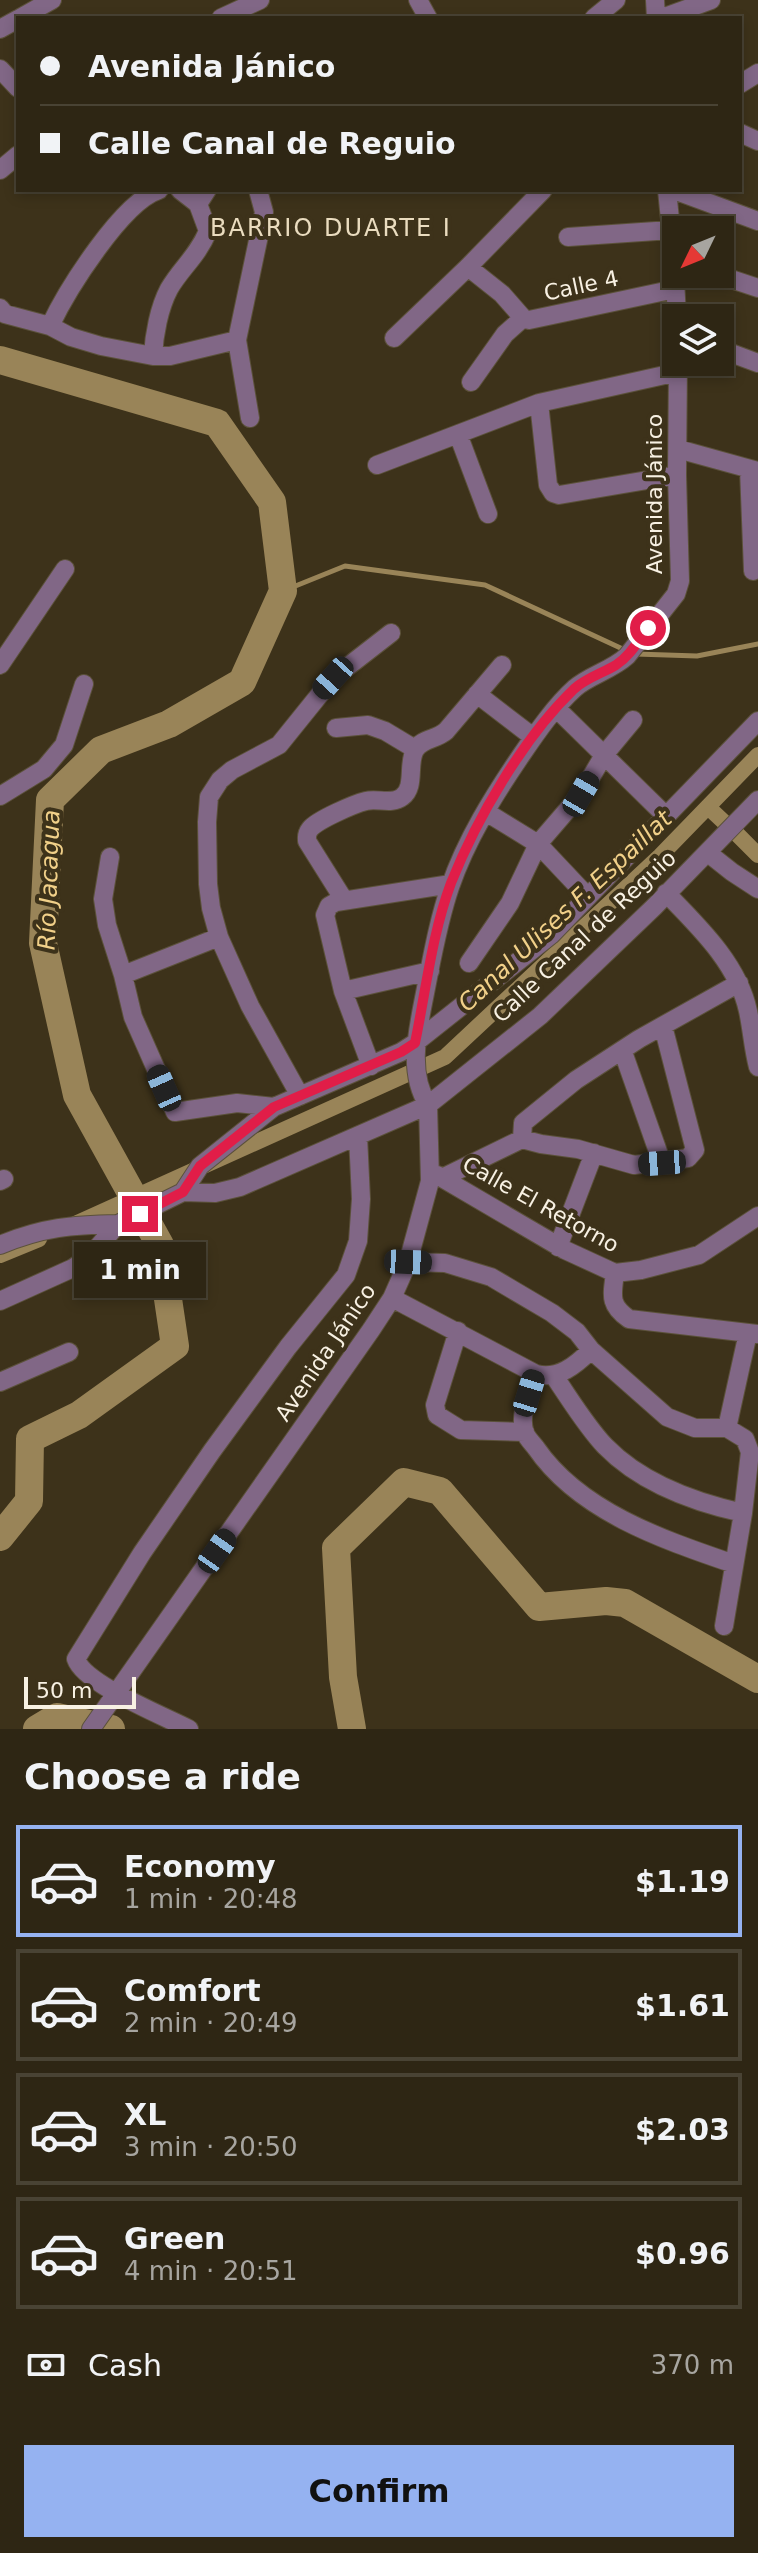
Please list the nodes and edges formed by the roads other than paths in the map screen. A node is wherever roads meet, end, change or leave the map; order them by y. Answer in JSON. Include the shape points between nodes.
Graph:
{"nodes":[{"id":1,"x":52,"y":0,"type":"edge"},
{"id":2,"x":260,"y":0,"type":"edge"},
{"id":3,"x":616,"y":0,"type":"edge"},
{"id":4,"x":711,"y":0,"type":"edge"},
{"id":5,"x":23,"y":16,"type":"edge"},
{"id":6,"x":225,"y":16,"type":"edge"},
{"id":7,"x":596,"y":16,"type":"edge"},
{"id":8,"x":665,"y":16,"type":"edge"},
{"id":9,"x":0,"y":69,"type":"edge"},
{"id":10,"x":16,"y":86,"type":"edge"},
{"id":11,"x":16,"y":157,"type":"edge"},
{"id":12,"x":0,"y":170,"type":"edge"},
{"id":13,"x":152,"y":192,"type":"edge"},
{"id":14,"x":259,"y":192,"type":"edge"},
{"id":15,"x":541,"y":192,"type":"edge"},
{"id":16,"x":667,"y":192,"type":"edge"},
{"id":17,"x":679,"y":192,"type":"edge"},
{"id":18,"x":202,"y":197,"type":"edge"},
{"id":19,"x":670,"y":216,"type":"edge"},
{"id":20,"x":758,"y":221,"type":"edge"},
{"id":21,"x":662,"y":231,"type":"edge"},
{"id":22,"x":568,"y":237,"type":"dead end"},
{"id":23,"x":468,"y":267,"type":"junction"},
{"id":24,"x":734,"y":280,"type":"edge"},
{"id":25,"x":758,"y":288,"type":"edge"},
{"id":26,"x":675,"y":289,"type":"joint"},
{"id":27,"x":676,"y":304,"type":"edge"},
{"id":28,"x":0,"y":308,"type":"edge"},
{"id":29,"x":523,"y":318,"type":"junction"},
{"id":30,"x":50,"y":326,"type":"junction"},
{"id":31,"x":394,"y":338,"type":"dead end"},
{"id":32,"x":237,"y":340,"type":"junction"},
{"id":33,"x":734,"y":354,"type":"edge"},
{"id":34,"x":153,"y":356,"type":"junction"},
{"id":35,"x":758,"y":363,"type":"edge"},
{"id":36,"x":662,"y":371,"type":"edge"},
{"id":37,"x":678,"y":376,"type":"edge"},
{"id":38,"x":471,"y":382,"type":"dead end"},
{"id":39,"x":539,"y":403,"type":"junction"},
{"id":40,"x":250,"y":418,"type":"dead end"},
{"id":41,"x":458,"y":434,"type":"junction"},
{"id":42,"x":678,"y":449,"type":"junction"},
{"id":43,"x":377,"y":465,"type":"dead end"},
{"id":44,"x":753,"y":470,"type":"edge"},
{"id":45,"x":677,"y":475,"type":"junction"},
{"id":46,"x":488,"y":514,"type":"dead end"},
{"id":47,"x":65,"y":569,"type":"dead end"},
{"id":48,"x":753,"y":571,"type":"dead end"},
{"id":49,"x":391,"y":633,"type":"dead end"},
{"id":50,"x":0,"y":665,"type":"edge"},
{"id":51,"x":502,"y":665,"type":"dead end"},
{"id":52,"x":84,"y":684,"type":"dead end"},
{"id":53,"x":477,"y":694,"type":"junction"},
{"id":54,"x":557,"y":709,"type":"junction"},
{"id":55,"x":633,"y":720,"type":"dead end"},
{"id":56,"x":758,"y":721,"type":"edge"},
{"id":57,"x":336,"y":728,"type":"dead end"},
{"id":58,"x":533,"y":737,"type":"junction"},
{"id":59,"x":415,"y":749,"type":"junction"},
{"id":60,"x":604,"y":755,"type":"junction"},
{"id":61,"x":0,"y":796,"type":"edge"},
{"id":62,"x":758,"y":800,"type":"edge"},
{"id":63,"x":486,"y":812,"type":"junction"},
{"id":64,"x":666,"y":816,"type":"junction"},
{"id":65,"x":538,"y":844,"type":"junction"},
{"id":66,"x":708,"y":853,"type":"junction"},
{"id":67,"x":110,"y":857,"type":"dead end"},
{"id":68,"x":451,"y":884,"type":"junction"},
{"id":69,"x":758,"y":889,"type":"edge"},
{"id":70,"x":666,"y":893,"type":"junction"},
{"id":71,"x":588,"y":897,"type":"junction"},
{"id":72,"x":344,"y":900,"type":"junction"},
{"id":73,"x":219,"y":937,"type":"junction"},
{"id":74,"x":469,"y":963,"type":"dead end"},
{"id":75,"x":430,"y":971,"type":"junction"},
{"id":76,"x":123,"y":975,"type":"junction"},
{"id":77,"x":739,"y":983,"type":"junction"},
{"id":78,"x":343,"y":991,"type":"junction"},
{"id":79,"x":663,"y":1026,"type":"junction"},
{"id":80,"x":415,"y":1048,"type":"junction"},
{"id":81,"x":623,"y":1052,"type":"junction"},
{"id":82,"x":371,"y":1066,"type":"junction"},
{"id":83,"x":758,"y":1067,"type":"edge"},
{"id":84,"x":300,"y":1096,"type":"junction"},
{"id":85,"x":425,"y":1100,"type":"junction"},
{"id":86,"x":274,"y":1107,"type":"junction"},
{"id":87,"x":358,"y":1136,"type":"junction"},
{"id":88,"x":522,"y":1139,"type":"junction"},
{"id":89,"x":594,"y":1153,"type":"junction"},
{"id":90,"x":662,"y":1163,"type":"junction"},
{"id":91,"x":437,"y":1175,"type":"junction"},
{"id":92,"x":183,"y":1192,"type":"junction"},
{"id":93,"x":758,"y":1216,"type":"edge"},
{"id":94,"x":118,"y":1224,"type":"junction"},
{"id":95,"x":0,"y":1245,"type":"edge"},
{"id":96,"x":558,"y":1247,"type":"junction"},
{"id":97,"x":408,"y":1262,"type":"junction"},
{"id":98,"x":615,"y":1273,"type":"junction"},
{"id":99,"x":392,"y":1298,"type":"junction"},
{"id":100,"x":0,"y":1301,"type":"edge"},
{"id":101,"x":458,"y":1331,"type":"junction"},
{"id":102,"x":753,"y":1334,"type":"edge"},
{"id":103,"x":591,"y":1350,"type":"junction"},
{"id":104,"x":69,"y":1352,"type":"dead end"},
{"id":105,"x":545,"y":1375,"type":"junction"},
{"id":106,"x":0,"y":1382,"type":"edge"},
{"id":107,"x":727,"y":1428,"type":"junction"},
{"id":108,"x":525,"y":1432,"type":"junction"},
{"id":109,"x":743,"y":1513,"type":"junction"},
{"id":110,"x":734,"y":1564,"type":"junction"},
{"id":111,"x":724,"y":1626,"type":"dead end"},
{"id":112,"x":114,"y":1698,"type":"junction"},
{"id":113,"x":91,"y":1729,"type":"edge"},
{"id":114,"x":189,"y":1729,"type":"edge"}],
"edges":[{"from":1,"to":5,"type":"street"},
{"from":2,"to":6,"type":"street"},
{"from":3,"to":7,"type":"street"},
{"from":4,"to":8,"type":"street"},
{"from":9,"to":10,"type":"street"},
{"from":11,"to":12,"type":"street"},
{"from":13,"to":30,"type":"street","via":[[126,212]]},
{"from":14,"to":32,"type":"street","via":[[264,212]]},
{"from":15,"to":23,"type":"street"},
{"from":16,"to":19,"type":"street"},
{"from":17,"to":20,"type":"street"},
{"from":18,"to":34,"type":"street","via":[[208,231],[169,289]]},
{"from":21,"to":22,"type":"street"},
{"from":23,"to":29,"type":"street","name":"Calle 4"},
{"from":23,"to":31,"type":"street"},
{"from":24,"to":25,"type":"street"},
{"from":26,"to":27,"type":"street"},
{"from":26,"to":29,"type":"street","name":"Calle 4"},
{"from":28,"to":30,"type":"street"},
{"from":29,"to":38,"type":"street"},
{"from":30,"to":34,"type":"street","via":[[101,346]]},
{"from":32,"to":34,"type":"street"},
{"from":32,"to":40,"type":"street"},
{"from":33,"to":35,"type":"street"},
{"from":36,"to":39,"type":"street"},
{"from":37,"to":42,"type":"street","name":"Avenida Jánico"},
{"from":39,"to":41,"type":"street"},
{"from":39,"to":45,"type":"street","via":[[553,493]]},
{"from":41,"to":43,"type":"street"},
{"from":41,"to":46,"type":"street"},
{"from":42,"to":44,"type":"street"},
{"from":42,"to":45,"type":"street","name":"Avenida Jánico"},
{"from":44,"to":48,"type":"street"},
{"from":45,"to":54,"type":"street","name":"Avenida Jánico","via":[[676,594],[618,664],[576,687]]},
{"from":47,"to":50,"type":"street"},
{"from":49,"to":73,"type":"street","via":[[333,678],[279,745],[232,770],[209,797],[208,884]]},
{"from":51,"to":53,"type":"street"},
{"from":52,"to":61,"type":"street","via":[[64,745],[44,769]]},
{"from":53,"to":58,"type":"street"},
{"from":53,"to":59,"type":"street","via":[[446,731]]},
{"from":54,"to":58,"type":"street","name":"Avenida Jánico"},
{"from":54,"to":60,"type":"street"},
{"from":55,"to":60,"type":"street"},
{"from":56,"to":64,"type":"street","name":"Calle Canal de Reguio"},
{"from":57,"to":59,"type":"street","via":[[368,725]]},
{"from":58,"to":63,"type":"street","name":"Avenida Jánico"},
{"from":59,"to":72,"type":"street","via":[[403,797],[368,800],[309,830],[307,841]]},
{"from":60,"to":64,"type":"street"},
{"from":60,"to":65,"type":"street","via":[[581,794]]},
{"from":62,"to":66,"type":"street","name":"Calle Canal de Reguio"},
{"from":63,"to":65,"type":"street"},
{"from":63,"to":68,"type":"street","name":"Avenida Jánico"},
{"from":64,"to":71,"type":"street","name":"Calle Canal de Reguio"},
{"from":65,"to":71,"type":"street"},
{"from":65,"to":74,"type":"street","via":[[510,903]]},
{"from":66,"to":69,"type":"street"},
{"from":66,"to":70,"type":"street","name":"Calle Canal de Reguio"},
{"from":67,"to":76,"type":"street","via":[[103,899]]},
{"from":68,"to":72,"type":"street"},
{"from":68,"to":75,"type":"street","name":"Avenida Jánico"},
{"from":70,"to":77,"type":"street","via":[[732,968]]},
{"from":70,"to":85,"type":"street","name":"Calle Canal de Reguio","via":[[540,1016]]},
{"from":71,"to":80,"type":"street","name":"Calle Canal de Reguio","via":[[551,935]]},
{"from":72,"to":78,"type":"street","via":[[329,906],[325,915]]},
{"from":73,"to":76,"type":"street"},
{"from":73,"to":84,"type":"street"},
{"from":75,"to":78,"type":"street"},
{"from":75,"to":80,"type":"street","name":"Avenida Jánico"},
{"from":76,"to":86,"type":"street","via":[[133,1017],[175,1112],[237,1103]]},
{"from":77,"to":79,"type":"street"},
{"from":77,"to":83,"type":"street"},
{"from":78,"to":82,"type":"street"},
{"from":79,"to":81,"type":"street"},
{"from":79,"to":90,"type":"street","via":[[695,1150],[688,1158]]},
{"from":80,"to":82,"type":"street","name":"Calle Canal de Reguio"},
{"from":80,"to":85,"type":"street","name":"Avenida Jánico"},
{"from":81,"to":88,"type":"street","via":[[576,1080],[523,1123]]},
{"from":81,"to":90,"type":"street"},
{"from":82,"to":84,"type":"street","name":"Calle Canal de Reguio"},
{"from":84,"to":86,"type":"street","name":"Calle Canal de Reguio"},
{"from":85,"to":87,"type":"street","name":"Calle Canal de Reguio"},
{"from":85,"to":91,"type":"street","name":"Avenida Jánico"},
{"from":86,"to":92,"type":"street","name":"Calle Canal de Reguio","via":[[200,1166]]},
{"from":87,"to":92,"type":"street","name":"Calle Canal de Reguio","via":[[240,1187]]},
{"from":87,"to":112,"type":"street","via":[[358,1241],[346,1275],[212,1451],[76,1659]]},
{"from":88,"to":89,"type":"street"},
{"from":88,"to":91,"type":"street"},
{"from":89,"to":90,"type":"street","via":[[634,1165]]},
{"from":89,"to":96,"type":"street"},
{"from":91,"to":96,"type":"street","name":"Calle El Retorno"},
{"from":91,"to":97,"type":"street","name":"Avenida Jánico"},
{"from":92,"to":94,"type":"street"},
{"from":93,"to":98,"type":"street","name":"Calle El Retorno","via":[[699,1255]]},
{"from":94,"to":95,"type":"street","via":[[68,1225]]},
{"from":94,"to":100,"type":"street","via":[[73,1268]]},
{"from":96,"to":98,"type":"street","name":"Calle El Retorno"},
{"from":97,"to":99,"type":"street","name":"Avenida Jánico"},
{"from":97,"to":103,"type":"street","via":[[445,1263],[491,1277],[552,1313]]},
{"from":98,"to":102,"type":"street","via":[[612,1298],[629,1319]]},
{"from":99,"to":101,"type":"street"},
{"from":99,"to":112,"type":"street","name":"Avenida Jánico"},
{"from":101,"to":105,"type":"street"},
{"from":101,"to":108,"type":"street","via":[[435,1405],[437,1415],[461,1430]]},
{"from":102,"to":107,"type":"street"},
{"from":103,"to":105,"type":"street","via":[[581,1360]]},
{"from":103,"to":107,"type":"street","via":[[667,1417],[695,1428]]},
{"from":104,"to":106,"type":"street"},
{"from":105,"to":108,"type":"street","via":[[523,1413]]},
{"from":105,"to":109,"type":"street","via":[[625,1464],[690,1498]]},
{"from":107,"to":109,"type":"street","via":[[749,1447]]},
{"from":108,"to":110,"type":"street","via":[[547,1465],[574,1490],[623,1519]]},
{"from":109,"to":110,"type":"street"},
{"from":110,"to":111,"type":"street"},
{"from":112,"to":113,"type":"street","name":"Avenida Jánico"},
{"from":112,"to":114,"type":"street"}]}
